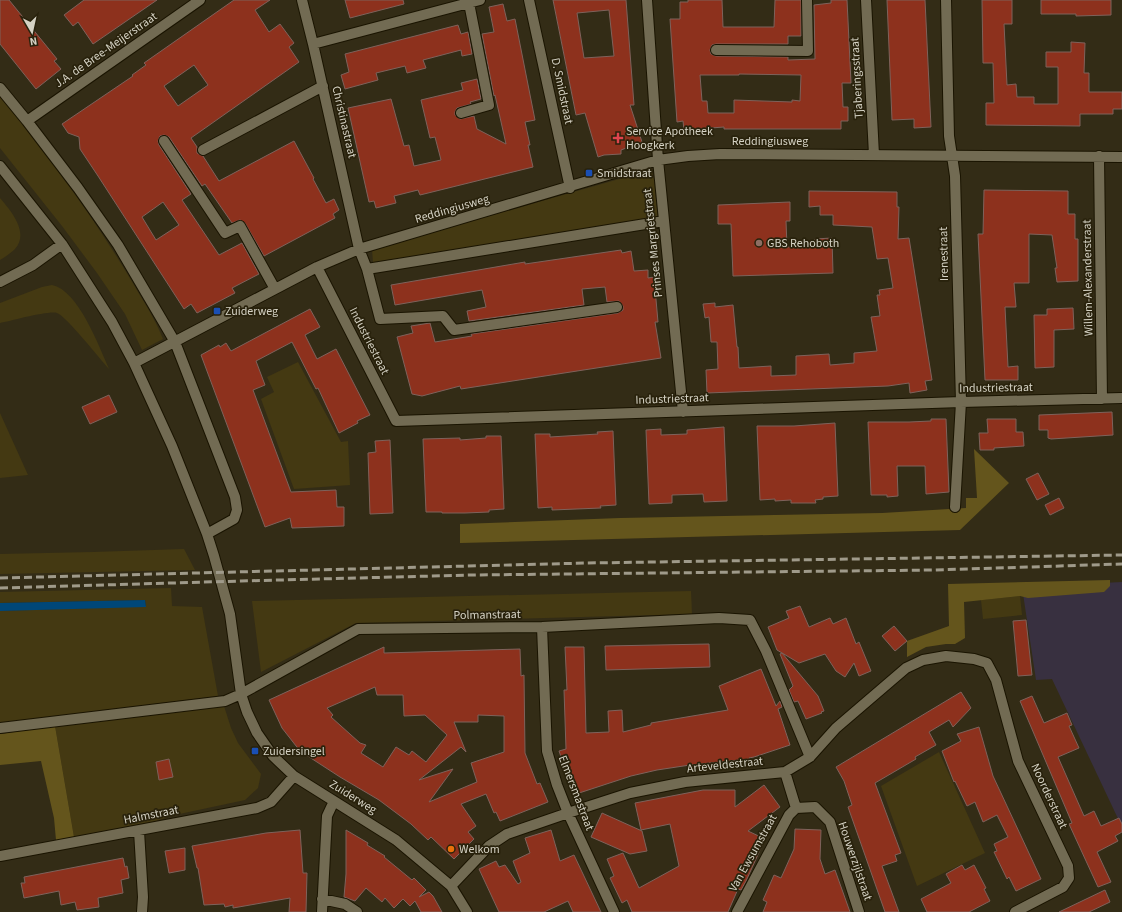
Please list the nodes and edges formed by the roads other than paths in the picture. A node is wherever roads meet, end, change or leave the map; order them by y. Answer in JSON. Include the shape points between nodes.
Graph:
{"nodes":[{"id":1,"x":200,"y":0,"type":"edge"},
{"id":2,"x":302,"y":0,"type":"edge"},
{"id":3,"x":480,"y":0,"type":"edge"},
{"id":4,"x":529,"y":0,"type":"edge"},
{"id":5,"x":647,"y":0,"type":"edge"},
{"id":6,"x":807,"y":0,"type":"edge"},
{"id":7,"x":866,"y":0,"type":"edge"},
{"id":8,"x":946,"y":0,"type":"edge"},
{"id":9,"x":457,"y":3,"type":"edge"},
{"id":10,"x":469,"y":3,"type":"junction"},
{"id":11,"x":313,"y":44,"type":"junction"},
{"id":12,"x":716,"y":50,"type":"dead end"},
{"id":13,"x":322,"y":86,"type":"junction"},
{"id":14,"x":0,"y":88,"type":"edge"},
{"id":15,"x":460,"y":113,"type":"dead end"},
{"id":16,"x":27,"y":121,"type":"junction"},
{"id":17,"x":164,"y":141,"type":"dead end"},
{"id":18,"x":203,"y":150,"type":"dead end"},
{"id":19,"x":874,"y":155,"type":"junction"},
{"id":20,"x":952,"y":156,"type":"junction"},
{"id":21,"x":1099,"y":156,"type":"junction"},
{"id":22,"x":1122,"y":157,"type":"edge"},
{"id":23,"x":658,"y":160,"type":"junction"},
{"id":24,"x":0,"y":166,"type":"edge"},
{"id":25,"x":570,"y":188,"type":"junction"},
{"id":26,"x":664,"y":221,"type":"junction"},
{"id":27,"x":62,"y":244,"type":"junction"},
{"id":28,"x":359,"y":249,"type":"junction"},
{"id":29,"x":317,"y":267,"type":"junction"},
{"id":30,"x":367,"y":269,"type":"junction"},
{"id":31,"x":0,"y":282,"type":"edge"},
{"id":32,"x":275,"y":289,"type":"junction"},
{"id":33,"x":617,"y":307,"type":"dead end"},
{"id":34,"x":175,"y":342,"type":"junction"},
{"id":35,"x":134,"y":362,"type":"junction"},
{"id":36,"x":1122,"y":398,"type":"edge"},
{"id":37,"x":1102,"y":399,"type":"junction"},
{"id":38,"x":961,"y":402,"type":"junction"},
{"id":39,"x":683,"y":412,"type":"junction"},
{"id":40,"x":955,"y":507,"type":"dead end"},
{"id":41,"x":207,"y":534,"type":"junction"},
{"id":42,"x":542,"y":627,"type":"junction"},
{"id":43,"x":987,"y":663,"type":"joint"},
{"id":44,"x":241,"y":694,"type":"junction"},
{"id":45,"x":0,"y":728,"type":"edge"},
{"id":46,"x":810,"y":757,"type":"junction"},
{"id":47,"x":785,"y":772,"type":"junction"},
{"id":48,"x":294,"y":776,"type":"junction"},
{"id":49,"x":334,"y":801,"type":"junction"},
{"id":50,"x":796,"y":808,"type":"junction"},
{"id":51,"x":568,"y":813,"type":"junction"},
{"id":52,"x":139,"y":831,"type":"junction"},
{"id":53,"x":0,"y":856,"type":"edge"},
{"id":54,"x":451,"y":886,"type":"junction"},
{"id":55,"x":322,"y":898,"type":"junction"},
{"id":56,"x":142,"y":912,"type":"edge"},
{"id":57,"x":322,"y":912,"type":"edge"},
{"id":58,"x":356,"y":912,"type":"edge"},
{"id":59,"x":466,"y":912,"type":"edge"},
{"id":60,"x":614,"y":912,"type":"edge"},
{"id":61,"x":736,"y":912,"type":"edge"},
{"id":62,"x":859,"y":912,"type":"edge"},
{"id":63,"x":1015,"y":912,"type":"edge"}],
"edges":[{"from":1,"to":16,"type":"street","name":"J.A. de Bree-Meijerstraat"},
{"from":2,"to":11,"type":"street","name":"Christinastraat"},
{"from":3,"to":10,"type":"street"},
{"from":4,"to":25,"type":"street","name":"D. Smidstraat"},
{"from":5,"to":23,"type":"street","name":"Prinses Margrietstraat"},
{"from":6,"to":12,"type":"street","via":[[808,51]]},
{"from":7,"to":19,"type":"street","name":"Tjaberingsstraat"},
{"from":8,"to":20,"type":"street","name":"Irenestraat","via":[[949,136]]},
{"from":9,"to":10,"type":"street"},
{"from":9,"to":11,"type":"street"},
{"from":10,"to":15,"type":"street","via":[[489,104]]},
{"from":11,"to":13,"type":"street","name":"Christinastraat"},
{"from":13,"to":18,"type":"street"},
{"from":13,"to":28,"type":"street","name":"Christinastraat"},
{"from":14,"to":16,"type":"street"},
{"from":16,"to":34,"type":"street","via":[[118,245]]},
{"from":17,"to":32,"type":"street","via":[[225,233],[240,226]]},
{"from":19,"to":20,"type":"street","name":"Reddingiusweg"},
{"from":19,"to":23,"type":"street","name":"Reddingiusweg","via":[[720,154]]},
{"from":20,"to":21,"type":"street","name":"Reddingiusweg"},
{"from":20,"to":38,"type":"street","name":"Irenestraat","via":[[955,176]]},
{"from":21,"to":22,"type":"street","name":"Reddingiusweg"},
{"from":21,"to":37,"type":"street","name":"Willem-Alexanderstraat"},
{"from":23,"to":25,"type":"street","name":"Reddingiusweg"},
{"from":23,"to":26,"type":"street","name":"Prinses Margrietstraat"},
{"from":24,"to":27,"type":"street","name":"Zuiderweg"},
{"from":25,"to":28,"type":"street","name":"Reddingiusweg"},
{"from":26,"to":30,"type":"street"},
{"from":26,"to":39,"type":"street","name":"Prinses Margrietstraat"},
{"from":27,"to":31,"type":"street","via":[[33,265]]},
{"from":27,"to":35,"type":"street","name":"Zuiderweg","via":[[112,322]]},
{"from":28,"to":29,"type":"street","name":"Reddingiusweg"},
{"from":28,"to":30,"type":"street"},
{"from":29,"to":32,"type":"street","name":"Reddingiusweg"},
{"from":29,"to":39,"type":"street","name":"Industriestraat","via":[[396,422]]},
{"from":30,"to":33,"type":"street","via":[[380,319],[443,316],[454,330]]},
{"from":32,"to":34,"type":"street","name":"Reddingiusweg"},
{"from":34,"to":35,"type":"street","name":"Reddingiusweg"},
{"from":34,"to":41,"type":"street","via":[[235,498],[237,510],[234,519]]},
{"from":35,"to":41,"type":"street","name":"Zuiderweg","via":[[172,446]]},
{"from":36,"to":37,"type":"street","name":"Industriestraat"},
{"from":37,"to":38,"type":"street","name":"Industriestraat"},
{"from":38,"to":39,"type":"street","name":"Industriestraat"},
{"from":38,"to":40,"type":"street","name":"Irenestraat"},
{"from":41,"to":44,"type":"street","name":"Zuiderweg","via":[[230,614]]},
{"from":42,"to":44,"type":"street","name":"Polmanstraat","via":[[358,629]]},
{"from":42,"to":46,"type":"street","name":"Polmanstraat","via":[[719,618],[750,620],[766,651]]},
{"from":42,"to":51,"type":"street","name":"Elmersmastraat","via":[[547,751],[556,785]]},
{"from":43,"to":46,"type":"street","name":"Arteveldestraat","via":[[946,656],[923,660],[906,668],[836,728]]},
{"from":43,"to":63,"type":"street","name":"Noorderstraat","via":[[996,680],[1018,762],[1068,866],[1069,878],[1063,887]]},
{"from":44,"to":45,"type":"street","via":[[225,700]]},
{"from":44,"to":48,"type":"street","name":"Zuiderweg","via":[[256,733]]},
{"from":46,"to":47,"type":"street","name":"Arteveldestraat"},
{"from":47,"to":50,"type":"street"},
{"from":47,"to":51,"type":"street","name":"Arteveldestraat","via":[[685,782],[630,794]]},
{"from":48,"to":49,"type":"street","name":"Zuiderweg"},
{"from":48,"to":52,"type":"street","name":"Halmstraat","via":[[271,802],[257,808]]},
{"from":49,"to":54,"type":"street","name":"Zuiderweg","via":[[396,840]]},
{"from":49,"to":55,"type":"street","via":[[327,816]]},
{"from":50,"to":61,"type":"street","name":"Van Ewsumstraat","via":[[789,815]]},
{"from":50,"to":62,"type":"street","name":"Houwerzijlstraat","via":[[815,807],[830,822]]},
{"from":51,"to":54,"type":"street","name":"Arteveldestraat","via":[[507,834],[489,846]]},
{"from":51,"to":60,"type":"street","name":"Elmersmastraat"},
{"from":52,"to":53,"type":"street","name":"Halmstraat"},
{"from":52,"to":56,"type":"street"},
{"from":54,"to":59,"type":"street","name":"Zuiderweg"},
{"from":55,"to":57,"type":"street"},
{"from":55,"to":58,"type":"street","via":[[345,904]]}]}
